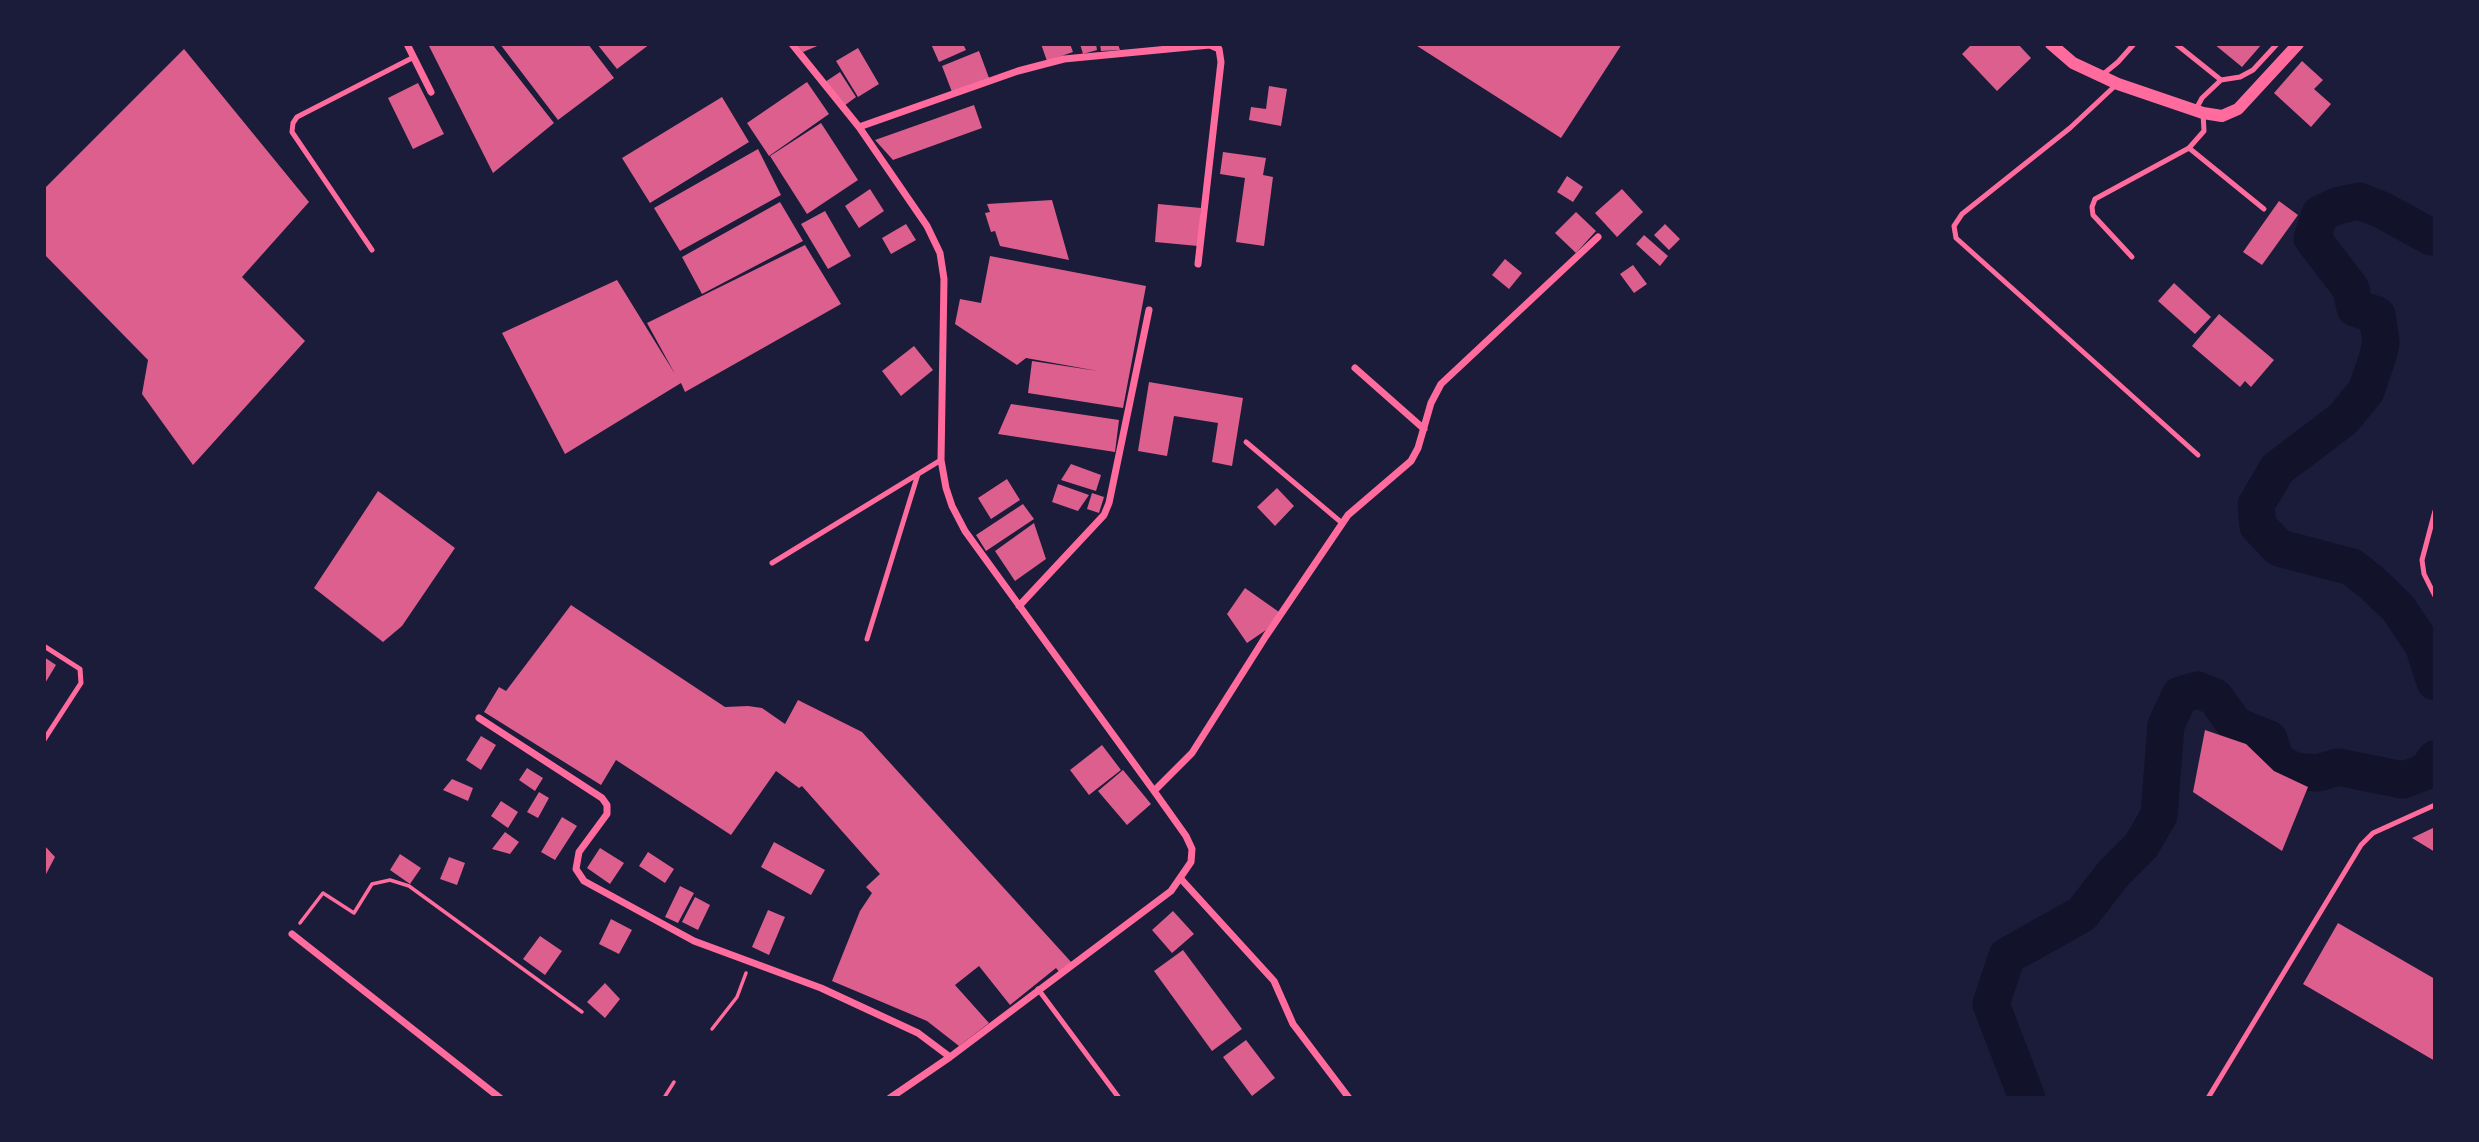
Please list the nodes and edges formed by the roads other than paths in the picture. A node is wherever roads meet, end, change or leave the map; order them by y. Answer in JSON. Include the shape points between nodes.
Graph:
{"nodes":[{"id":1,"x":407,"y":44,"type":"edge"},
{"id":2,"x":792,"y":44,"type":"edge"},
{"id":3,"x":2050,"y":44,"type":"edge"},
{"id":4,"x":2134,"y":44,"type":"edge"},
{"id":5,"x":2176,"y":44,"type":"edge"},
{"id":6,"x":2277,"y":44,"type":"edge"},
{"id":7,"x":2298,"y":44,"type":"edge"},
{"id":8,"x":414,"y":57,"type":"junction"},
{"id":9,"x":2101,"y":76,"type":"junction"},
{"id":10,"x":2221,"y":80,"type":"junction"},
{"id":11,"x":2118,"y":84,"type":"junction"},
{"id":12,"x":431,"y":92,"type":"dead end"},
{"id":13,"x":2199,"y":112,"type":"junction"},
{"id":14,"x":859,"y":127,"type":"junction"},
{"id":15,"x":2189,"y":148,"type":"junction"},
{"id":16,"x":2264,"y":209,"type":"dead end"},
{"id":17,"x":1598,"y":237,"type":"dead end"},
{"id":18,"x":372,"y":250,"type":"dead end"},
{"id":19,"x":2132,"y":257,"type":"dead end"},
{"id":20,"x":1198,"y":264,"type":"dead end"},
{"id":21,"x":1149,"y":310,"type":"dead end"},
{"id":22,"x":1355,"y":368,"type":"dead end"},
{"id":23,"x":1424,"y":429,"type":"junction"},
{"id":24,"x":1246,"y":442,"type":"dead end"},
{"id":25,"x":2198,"y":455,"type":"dead end"},
{"id":26,"x":941,"y":460,"type":"junction"},
{"id":27,"x":918,"y":474,"type":"junction"},
{"id":28,"x":2435,"y":511,"type":"edge"},
{"id":29,"x":1342,"y":523,"type":"junction"},
{"id":30,"x":772,"y":563,"type":"dead end"},
{"id":31,"x":2435,"y":596,"type":"edge"},
{"id":32,"x":1019,"y":606,"type":"junction"},
{"id":33,"x":867,"y":639,"type":"dead end"},
{"id":34,"x":44,"y":646,"type":"edge"},
{"id":35,"x":479,"y":718,"type":"dead end"},
{"id":36,"x":44,"y":740,"type":"edge"},
{"id":37,"x":1154,"y":791,"type":"junction"},
{"id":38,"x":2435,"y":805,"type":"edge"},
{"id":39,"x":1181,"y":879,"type":"junction"},
{"id":40,"x":292,"y":934,"type":"road end"},
{"id":41,"x":1038,"y":989,"type":"junction"},
{"id":42,"x":950,"y":1057,"type":"junction"},
{"id":43,"x":500,"y":1098,"type":"edge"},
{"id":44,"x":890,"y":1098,"type":"edge"},
{"id":45,"x":1119,"y":1098,"type":"edge"},
{"id":46,"x":1349,"y":1098,"type":"edge"},
{"id":47,"x":2208,"y":1098,"type":"edge"}],
"edges":[{"from":1,"to":8,"type":"street"},
{"from":2,"to":14,"type":"street"},
{"from":3,"to":9,"type":"street","via":[[2073,63]]},
{"from":4,"to":9,"type":"lane"},
{"from":5,"to":10,"type":"lane"},
{"from":6,"to":10,"type":"lane","via":[[2253,70]]},
{"from":7,"to":13,"type":"street","via":[[2238,109],[2222,116]]},
{"from":8,"to":12,"type":"street"},
{"from":8,"to":18,"type":"lane","via":[[293,123],[292,132]]},
{"from":9,"to":11,"type":"street"},
{"from":10,"to":13,"type":"lane","via":[[2202,98]]},
{"from":11,"to":13,"type":"street"},
{"from":11,"to":25,"type":"lane","via":[[1962,214],[1954,226],[1956,238]]},
{"from":13,"to":15,"type":"lane","via":[[2204,131]]},
{"from":14,"to":20,"type":"street","via":[[1064,59],[1210,44],[1219,49],[1221,62]]},
{"from":14,"to":26,"type":"street","via":[[927,226],[940,253],[944,279]]},
{"from":15,"to":16,"type":"lane"},
{"from":15,"to":19,"type":"lane","via":[[2095,199],[2093,215]]},
{"from":17,"to":23,"type":"street","via":[[1441,384]]},
{"from":21,"to":32,"type":"street","via":[[1104,515]]},
{"from":22,"to":23,"type":"street"},
{"from":23,"to":29,"type":"street","via":[[1411,461]]},
{"from":24,"to":29,"type":"lane"},
{"from":26,"to":27,"type":"lane"},
{"from":26,"to":32,"type":"street","via":[[946,488],[961,523]]},
{"from":27,"to":30,"type":"lane"},
{"from":27,"to":33,"type":"lane"},
{"from":28,"to":31,"type":"lane","via":[[2422,560]]},
{"from":29,"to":37,"type":"street","via":[[1192,753]]},
{"from":32,"to":37,"type":"street"},
{"from":34,"to":36,"type":"lane","via":[[80,669],[81,683]]},
{"from":35,"to":42,"type":"street","via":[[607,805],[607,814],[579,852],[576,869],[584,880],[694,941],[821,988],[918,1033]]},
{"from":37,"to":39,"type":"street","via":[[1192,849],[1191,862]]},
{"from":38,"to":47,"type":"lane","via":[[2390,824],[2361,845]]},
{"from":39,"to":41,"type":"street"},
{"from":39,"to":46,"type":"street","via":[[1274,981],[1293,1024]]},
{"from":40,"to":43,"type":"street"},
{"from":41,"to":42,"type":"street"},
{"from":41,"to":45,"type":"lane"},
{"from":42,"to":44,"type":"street"}]}
